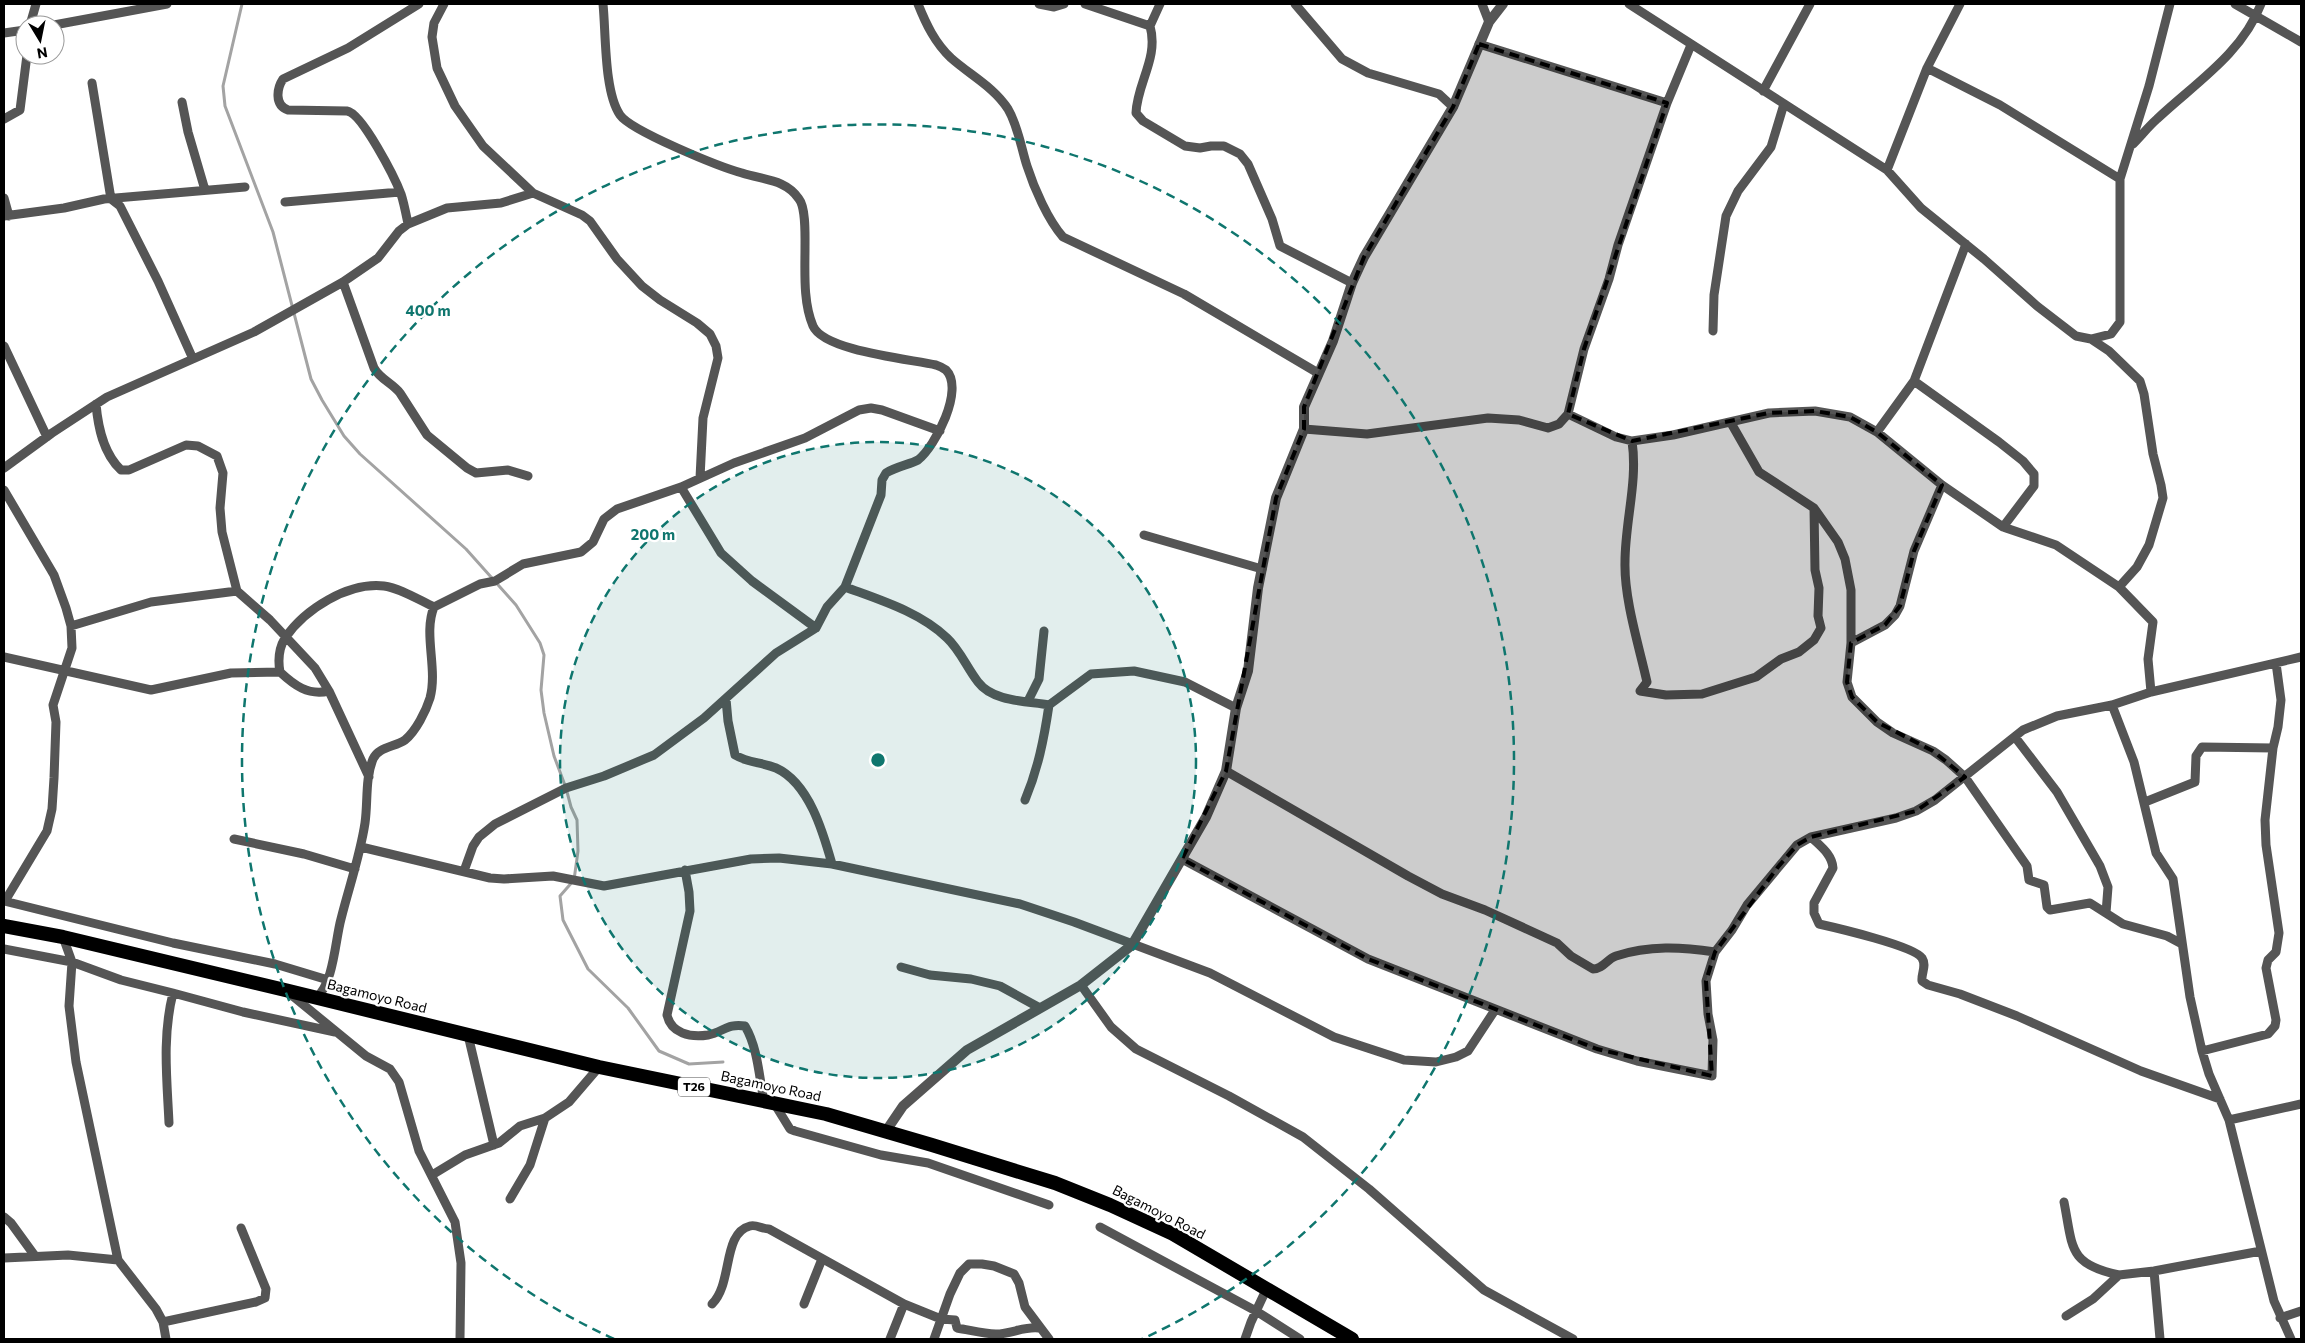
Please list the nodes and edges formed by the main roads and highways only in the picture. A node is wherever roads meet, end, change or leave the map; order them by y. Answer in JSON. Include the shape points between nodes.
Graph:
{"nodes":[{"id":1,"x":4,"y":926,"type":"edge"},
{"id":2,"x":1352,"y":1339,"type":"edge"}],
"edges":[{"from":1,"to":2,"type":"highway","name":"Bagamoyo Road","number":"T26","via":[[63,937],[599,1068],[826,1114],[932,1145],[1055,1183],[1173,1234]]}]}
